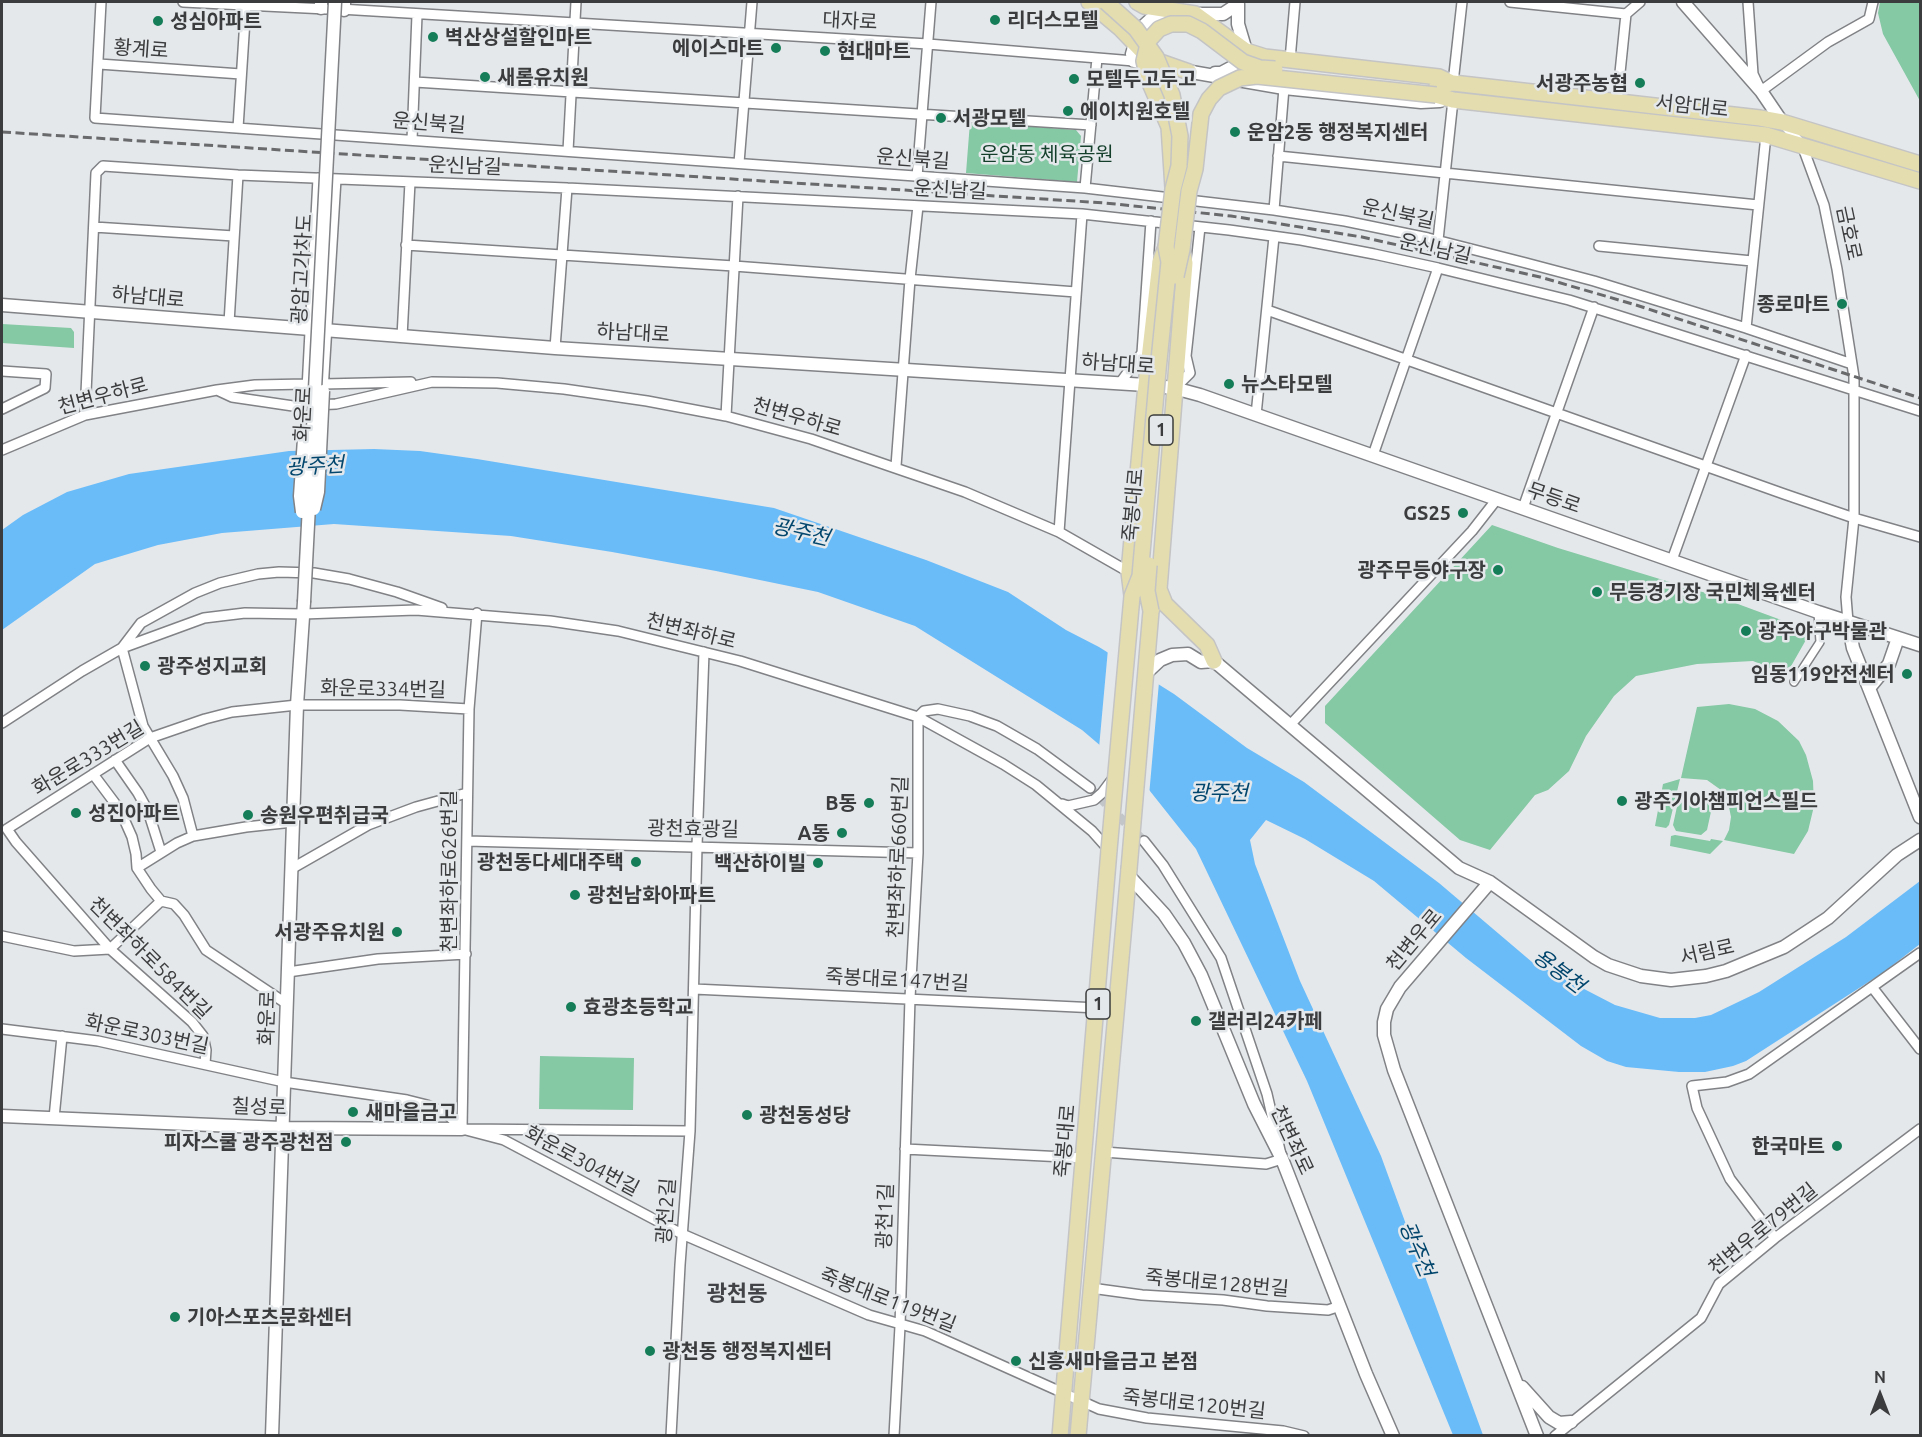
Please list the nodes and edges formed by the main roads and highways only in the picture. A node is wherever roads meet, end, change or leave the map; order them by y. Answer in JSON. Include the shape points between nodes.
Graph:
{"nodes":[{"id":1,"x":1089,"y":2,"type":"edge"},
{"id":2,"x":1106,"y":2,"type":"edge"},
{"id":3,"x":1118,"y":2,"type":"edge"},
{"id":4,"x":1137,"y":2,"type":"edge"},
{"id":5,"x":1190,"y":72,"type":"road end"},
{"id":6,"x":1453,"y":83,"type":"junction"},
{"id":7,"x":1436,"y":90,"type":"junction"},
{"id":8,"x":1920,"y":164,"type":"edge"},
{"id":9,"x":1920,"y":181,"type":"edge"},
{"id":10,"x":1181,"y":190,"type":"junction"},
{"id":11,"x":1174,"y":248,"type":"junction"},
{"id":12,"x":1159,"y":590,"type":"junction"},
{"id":13,"x":1132,"y":596,"type":"junction"},
{"id":14,"x":1151,"y":611,"type":"junction"},
{"id":15,"x":1214,"y":661,"type":"road end"},
{"id":16,"x":1060,"y":1436,"type":"edge"},
{"id":17,"x":1078,"y":1436,"type":"edge"}],
"edges":[{"from":1,"to":5,"type":"main road","via":[[1149,58]]},
{"from":2,"to":10,"type":"main road","number":"1","bridge":true,"via":[[1149,46],[1169,87],[1180,136]]},
{"from":3,"to":10,"type":"main road","number":"1","bridge":true,"via":[[1155,39],[1183,101],[1189,140]]},
{"from":4,"to":6,"type":"main road","via":[[1195,14],[1246,51],[1265,57],[1439,77]]},
{"from":6,"to":7,"type":"main road","name":"서암대로"},
{"from":6,"to":8,"type":"main road","name":"서암대로","via":[[1760,118]]},
{"from":7,"to":9,"type":"main road","name":"서암대로","via":[[1453,100],[1766,135]]},
{"from":7,"to":10,"type":"main road","bridge":true,"via":[[1257,76],[1229,82],[1209,99],[1201,114],[1195,169]]},
{"from":7,"to":10,"type":"main road","bridge":true,"via":[[1260,68],[1243,62],[1188,24],[1171,24],[1159,29],[1149,40],[1144,61],[1169,127]]},
{"from":10,"to":11,"type":"main road","number":"1","bridge":true},
{"from":11,"to":12,"type":"main road","via":[[1185,262]]},
{"from":11,"to":13,"type":"main road","name":"죽봉대로","number":"1","bridge":true,"via":[[1169,262],[1140,576]]},
{"from":11,"to":13,"type":"main road","via":[[1160,262],[1129,572]]},
{"from":11,"to":14,"type":"main road","name":"죽봉대로","number":"1","bridge":true,"via":[[1178,263],[1147,591]]},
{"from":12,"to":14,"type":"main road"},
{"from":12,"to":15,"type":"main road","via":[[1165,604],[1207,645]]},
{"from":13,"to":16,"type":"main road","name":"죽봉대로","number":"1","bridge":true},
{"from":14,"to":17,"type":"main road","name":"죽봉대로","number":"1","bridge":true}]}
